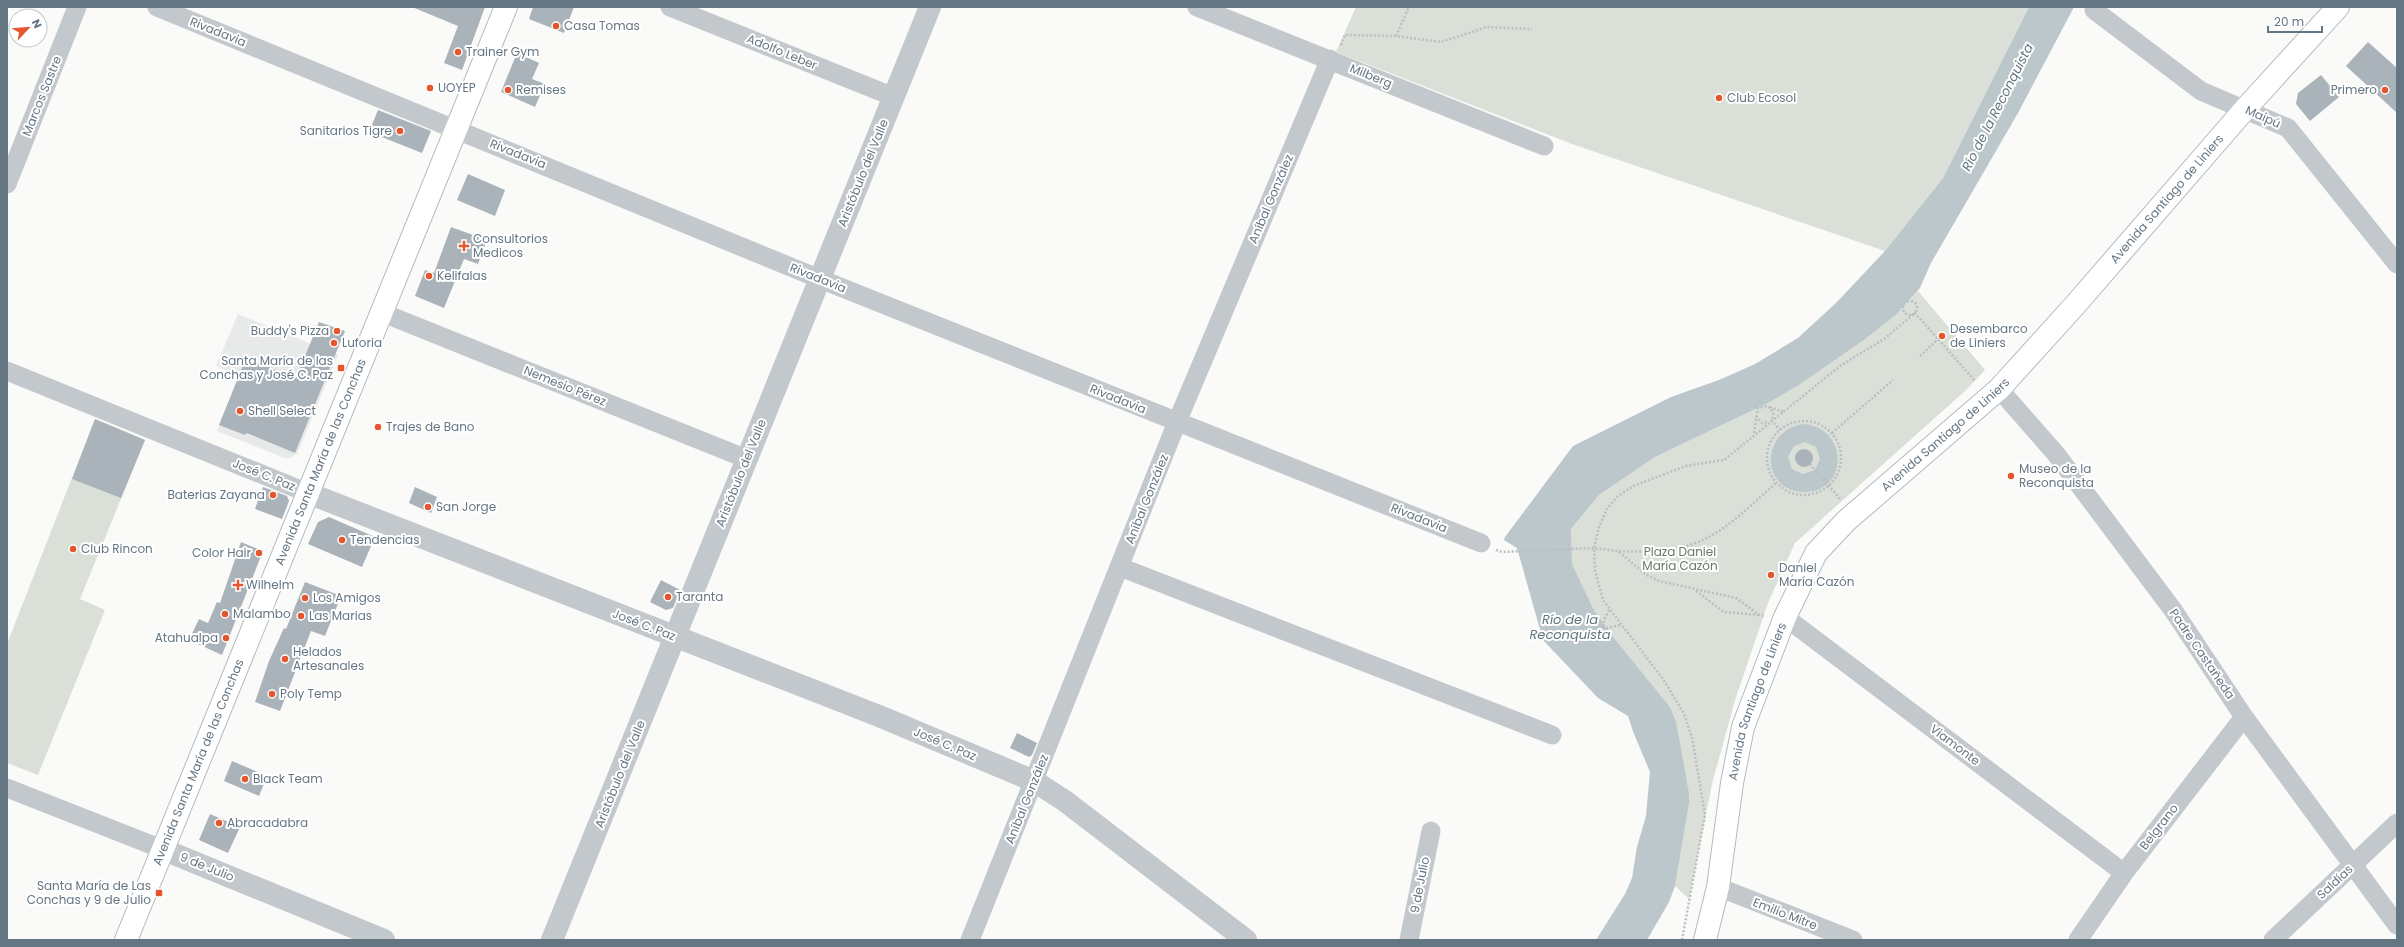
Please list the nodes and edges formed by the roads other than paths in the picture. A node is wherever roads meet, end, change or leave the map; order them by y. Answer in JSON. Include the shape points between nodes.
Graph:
{"nodes":[{"id":1,"x":77,"y":7,"type":"edge"},
{"id":2,"x":157,"y":7,"type":"edge"},
{"id":3,"x":506,"y":7,"type":"edge"},
{"id":4,"x":670,"y":7,"type":"edge"},
{"id":5,"x":930,"y":7,"type":"edge"},
{"id":6,"x":1197,"y":7,"type":"edge"},
{"id":7,"x":2338,"y":7,"type":"edge"},
{"id":8,"x":2094,"y":10,"type":"dead end"},
{"id":9,"x":1330,"y":59,"type":"junction"},
{"id":10,"x":894,"y":97,"type":"junction"},
{"id":11,"x":2245,"y":109,"type":"junction"},
{"id":12,"x":456,"y":128,"type":"junction"},
{"id":13,"x":1544,"y":146,"type":"dead end"},
{"id":14,"x":7,"y":184,"type":"edge"},
{"id":15,"x":2397,"y":264,"type":"edge"},
{"id":16,"x":820,"y":279,"type":"junction"},
{"id":17,"x":383,"y":313,"type":"junction"},
{"id":18,"x":7,"y":371,"type":"edge"},
{"id":19,"x":1999,"y":389,"type":"junction"},
{"id":20,"x":1177,"y":422,"type":"junction"},
{"id":21,"x":747,"y":459,"type":"junction"},
{"id":22,"x":308,"y":493,"type":"junction"},
{"id":23,"x":1481,"y":543,"type":"dead end"},
{"id":24,"x":1120,"y":568,"type":"junction"},
{"id":25,"x":1785,"y":617,"type":"junction"},
{"id":26,"x":675,"y":637,"type":"junction"},
{"id":27,"x":2244,"y":717,"type":"junction"},
{"id":28,"x":1552,"y":735,"type":"dead end"},
{"id":29,"x":1034,"y":781,"type":"junction"},
{"id":30,"x":7,"y":788,"type":"edge"},
{"id":31,"x":2397,"y":823,"type":"edge"},
{"id":32,"x":1431,"y":831,"type":"dead end"},
{"id":33,"x":162,"y":849,"type":"junction"},
{"id":34,"x":2353,"y":865,"type":"junction"},
{"id":35,"x":2124,"y":873,"type":"junction"},
{"id":36,"x":1718,"y":887,"type":"junction"},
{"id":37,"x":2397,"y":925,"type":"edge"},
{"id":38,"x":126,"y":940,"type":"edge"},
{"id":39,"x":384,"y":940,"type":"edge"},
{"id":40,"x":552,"y":940,"type":"edge"},
{"id":41,"x":970,"y":940,"type":"edge"},
{"id":42,"x":1246,"y":940,"type":"edge"},
{"id":43,"x":1409,"y":940,"type":"edge"},
{"id":44,"x":1705,"y":940,"type":"edge"},
{"id":45,"x":1853,"y":940,"type":"edge"},
{"id":46,"x":2078,"y":940,"type":"edge"},
{"id":47,"x":2273,"y":940,"type":"edge"}],
"edges":[{"from":1,"to":14,"type":"street","name":"Marcos Sastre"},
{"from":2,"to":12,"type":"street","name":"Rivadavia"},
{"from":3,"to":12,"type":"main road","name":"Avenida Santa María de las Conchas"},
{"from":4,"to":10,"type":"street","name":"Adolfo Leber"},
{"from":5,"to":10,"type":"street","name":"Aristóbulo del Valle"},
{"from":6,"to":9,"type":"street","name":"Milberg"},
{"from":7,"to":11,"type":"main road","name":"Avenida Santiago de Liniers"},
{"from":8,"to":11,"type":"street","name":"Maipú","via":[[2201,91]]},
{"from":9,"to":13,"type":"street","name":"Milberg"},
{"from":9,"to":20,"type":"street","name":"Aníbal González"},
{"from":10,"to":16,"type":"street","name":"Aristóbulo del Valle"},
{"from":11,"to":15,"type":"street","name":"Maipú","via":[[2288,128]]},
{"from":11,"to":19,"type":"main road","name":"Avenida Santiago de Liniers"},
{"from":12,"to":16,"type":"street","name":"Rivadavia"},
{"from":12,"to":17,"type":"main road","name":"Avenida Santa María de las Conchas"},
{"from":16,"to":20,"type":"street","name":"Rivadavia"},
{"from":16,"to":21,"type":"street","name":"Aristóbulo del Valle"},
{"from":17,"to":21,"type":"street","name":"Nemesio Pérez"},
{"from":17,"to":22,"type":"main road","name":"Avenida Santa María de las Conchas"},
{"from":18,"to":22,"type":"street","name":"José C. Paz"},
{"from":19,"to":25,"type":"main road","name":"Avenida Santiago de Liniers","via":[[1829,538],[1816,554]]},
{"from":19,"to":27,"type":"street","name":"Padre Castañeda","via":[[2061,461],[2173,610]]},
{"from":20,"to":23,"type":"street","name":"Rivadavia"},
{"from":20,"to":24,"type":"street","name":"Aníbal González"},
{"from":21,"to":26,"type":"street","name":"Aristóbulo del Valle"},
{"from":22,"to":26,"type":"street","name":"José C. Paz"},
{"from":22,"to":33,"type":"main road","name":"Avenida Santa María de las Conchas"},
{"from":24,"to":28,"type":"street"},
{"from":24,"to":29,"type":"street","name":"Aníbal González"},
{"from":25,"to":35,"type":"street","name":"Viamonte"},
{"from":25,"to":36,"type":"main road","name":"Avenida Santiago de Liniers","via":[[1743,727],[1732,783]]},
{"from":26,"to":29,"type":"street","name":"José C. Paz","via":[[879,716]]},
{"from":26,"to":40,"type":"street","name":"Aristóbulo del Valle"},
{"from":27,"to":34,"type":"street","name":"Padre Castañeda"},
{"from":27,"to":35,"type":"street","name":"Belgrano"},
{"from":29,"to":41,"type":"street","name":"Aníbal González"},
{"from":29,"to":42,"type":"street","name":"José C. Paz","via":[[1065,800]]},
{"from":30,"to":33,"type":"street","name":"9 de Julio"},
{"from":31,"to":34,"type":"street","name":"Saldías"},
{"from":32,"to":43,"type":"street","name":"9 de Julio"},
{"from":33,"to":38,"type":"main road","name":"Avenida Santa María de las Conchas"},
{"from":33,"to":39,"type":"street","name":"9 de Julio"},
{"from":34,"to":37,"type":"street","name":"Padre Castañeda"},
{"from":34,"to":47,"type":"street","name":"Saldías"},
{"from":35,"to":46,"type":"street","name":"Belgrano"},
{"from":36,"to":44,"type":"main road","name":"Avenida Santiago de Liniers"},
{"from":36,"to":45,"type":"street","name":"Emilio Mitre"}]}
